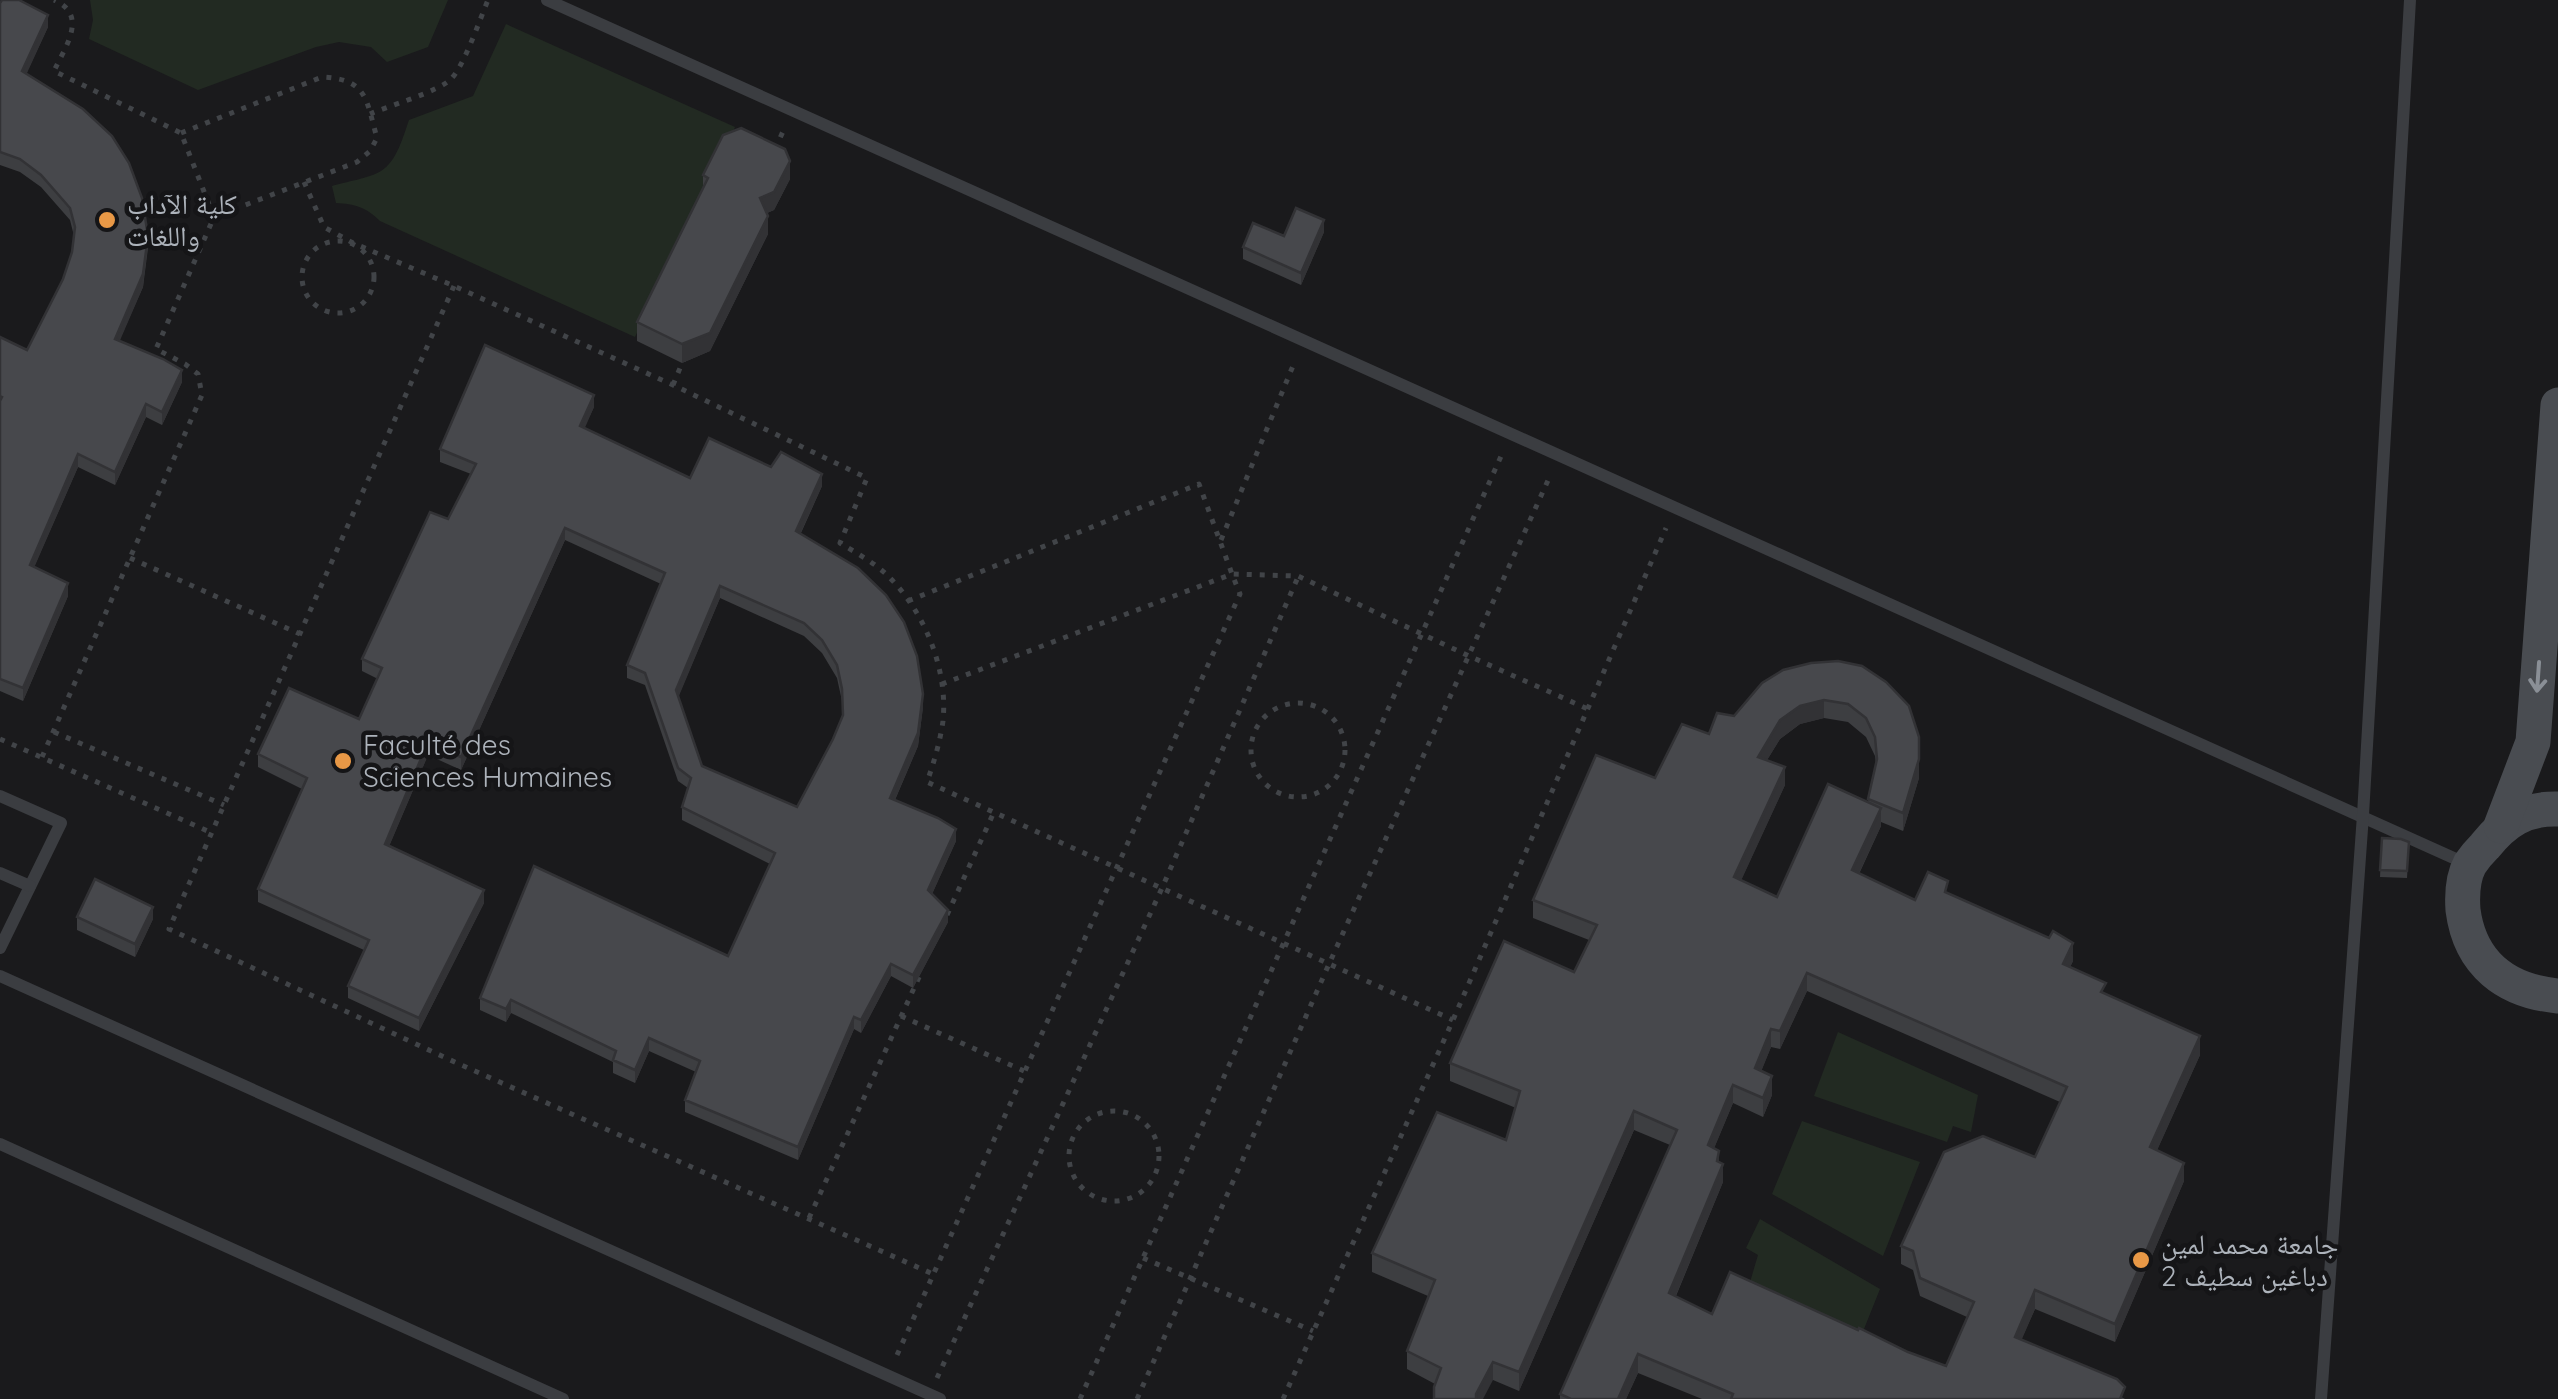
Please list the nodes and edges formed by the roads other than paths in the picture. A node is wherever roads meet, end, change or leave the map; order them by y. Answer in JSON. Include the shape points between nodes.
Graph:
{"nodes":[{"id":1,"x":547,"y":0,"type":"edge"},
{"id":2,"x":2410,"y":0,"type":"edge"},
{"id":3,"x":2558,"y":405,"type":"edge"},
{"id":4,"x":0,"y":796,"type":"edge"},
{"id":5,"x":2558,"y":809,"type":"edge"},
{"id":6,"x":2362,"y":815,"type":"junction"},
{"id":7,"x":2500,"y":826,"type":"junction"},
{"id":8,"x":2470,"y":865,"type":"junction"},
{"id":9,"x":0,"y":873,"type":"edge"},
{"id":10,"x":30,"y":886,"type":"junction"},
{"id":11,"x":0,"y":948,"type":"edge"},
{"id":12,"x":0,"y":976,"type":"edge"},
{"id":13,"x":2558,"y":996,"type":"edge"},
{"id":14,"x":0,"y":1144,"type":"edge"},
{"id":15,"x":935,"y":1397,"type":"edge"},
{"id":16,"x":562,"y":1399,"type":"edge"},
{"id":17,"x":2320,"y":1399,"type":"edge"}],
"edges":[{"from":1,"to":6,"type":"lane"},
{"from":2,"to":6,"type":"lane"},
{"from":3,"to":7,"type":"main road","one_way":true,"via":[[2533,742]]},
{"from":4,"to":10,"type":"lane","via":[[61,823]]},
{"from":5,"to":7,"type":"main road","via":[[2526,813]]},
{"from":6,"to":8,"type":"lane"},
{"from":6,"to":17,"type":"lane"},
{"from":7,"to":8,"type":"main road"},
{"from":8,"to":13,"type":"main road","via":[[2462,896],[2466,928],[2480,957],[2502,980]]},
{"from":9,"to":10,"type":"lane"},
{"from":10,"to":11,"type":"lane"},
{"from":12,"to":15,"type":"lane"},
{"from":14,"to":16,"type":"lane"}]}
